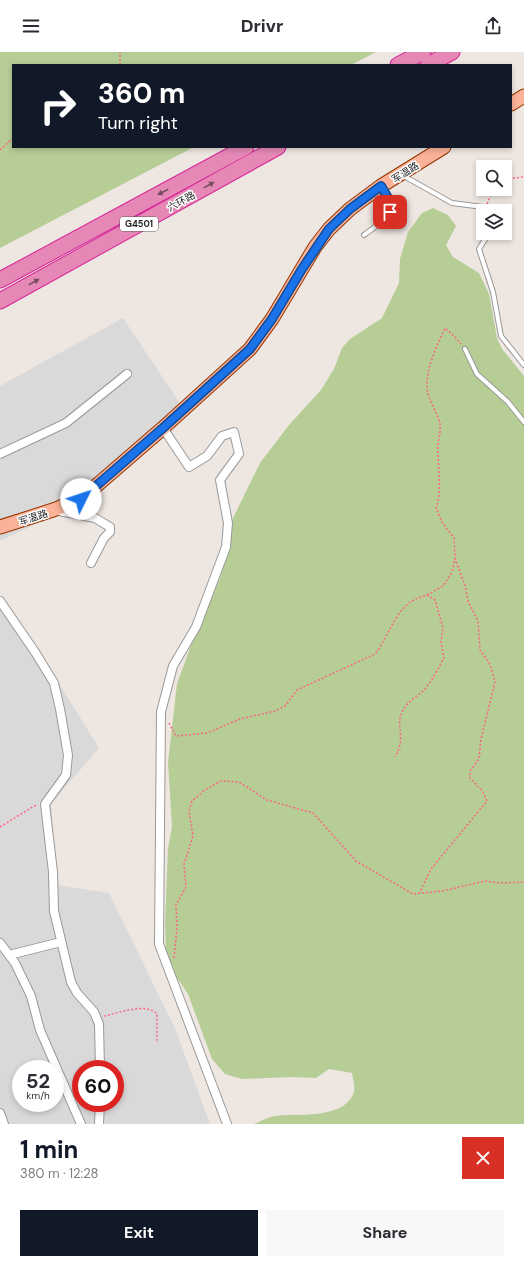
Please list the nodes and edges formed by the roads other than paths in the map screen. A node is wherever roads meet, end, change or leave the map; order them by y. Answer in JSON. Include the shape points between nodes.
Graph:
{"nodes":[{"id":1,"x":423,"y":52,"type":"edge"},
{"id":2,"x":452,"y":52,"type":"edge"},
{"id":3,"x":400,"y":64,"type":"edge"},
{"id":4,"x":430,"y":64,"type":"edge"},
{"id":5,"x":524,"y":96,"type":"edge"},
{"id":6,"x":512,"y":103,"type":"edge"},
{"id":7,"x":244,"y":148,"type":"edge"},
{"id":8,"x":276,"y":148,"type":"edge"},
{"id":9,"x":442,"y":148,"type":"edge"},
{"id":10,"x":401,"y":174,"type":"junction"},
{"id":11,"x":381,"y":186,"type":"junction"},
{"id":12,"x":476,"y":208,"type":"edge"},
{"id":13,"x":364,"y":235,"type":"dead end"},
{"id":14,"x":485,"y":240,"type":"edge"},
{"id":15,"x":0,"y":280,"type":"edge"},
{"id":16,"x":0,"y":301,"type":"edge"},
{"id":17,"x":464,"y":349,"type":"road end"},
{"id":18,"x":524,"y":365,"type":"edge"},
{"id":19,"x":127,"y":374,"type":"dead end"},
{"id":20,"x":524,"y":422,"type":"edge"},
{"id":21,"x":163,"y":428,"type":"junction"},
{"id":22,"x":0,"y":454,"type":"edge"},
{"id":23,"x":53,"y":510,"type":"junction"},
{"id":24,"x":0,"y":527,"type":"edge"},
{"id":25,"x":90,"y":563,"type":"dead end"},
{"id":26,"x":0,"y":601,"type":"edge"},
{"id":27,"x":61,"y":942,"type":"junction"},
{"id":28,"x":0,"y":943,"type":"edge"},
{"id":29,"x":9,"y":955,"type":"junction"},
{"id":30,"x":100,"y":1060,"type":"edge"},
{"id":31,"x":100,"y":1112,"type":"edge"},
{"id":32,"x":0,"y":1113,"type":"edge"},
{"id":33,"x":4,"y":1124,"type":"edge"},
{"id":34,"x":81,"y":1124,"type":"edge"},
{"id":35,"x":99,"y":1124,"type":"edge"},
{"id":36,"x":227,"y":1124,"type":"edge"}],
"edges":[{"from":1,"to":3,"type":"highway"},
{"from":2,"to":4,"type":"highway"},
{"from":5,"to":6,"type":"main road"},
{"from":7,"to":15,"type":"highway","name":"六环路","number":"G4501","one_way":true},
{"from":16,"to":8,"type":"highway","name":"六环路","number":"G4501","one_way":true},
{"from":9,"to":10,"type":"main road","name":"军温路"},
{"from":10,"to":11,"type":"main road","name":"军温路"},
{"from":10,"to":12,"type":"lane","via":[[452,203]]},
{"from":11,"to":13,"type":"lane","via":[[391,203],[390,212],[387,218]]},
{"from":11,"to":21,"type":"main road","name":"军温路","via":[[350,209],[329,229],[250,349]]},
{"from":14,"to":18,"type":"lane","via":[[479,249],[493,292],[501,336]]},
{"from":17,"to":20,"type":"lane","via":[[477,374],[508,402]]},
{"from":19,"to":22,"type":"street","via":[[66,423]]},
{"from":21,"to":23,"type":"main road","name":"军温路","via":[[81,499]]},
{"from":21,"to":36,"type":"street","via":[[190,467],[207,456],[222,436],[234,432],[239,454],[220,480],[228,523],[226,547],[196,627],[173,666],[161,712],[159,944]]},
{"from":23,"to":24,"type":"main road","name":"军温路"},
{"from":23,"to":25,"type":"street","via":[[95,518],[110,527],[110,532]]},
{"from":26,"to":27,"type":"street","via":[[54,683],[60,709],[68,755],[66,775],[45,804],[53,872],[54,911]]},
{"from":27,"to":29,"type":"street"},
{"from":27,"to":30,"type":"street","via":[[71,982],[94,1012],[99,1024]]},
{"from":28,"to":29,"type":"street"},
{"from":29,"to":34,"type":"street","via":[[31,996],[40,1030]]},
{"from":31,"to":35,"type":"street"},
{"from":32,"to":33,"type":"street"}]}
